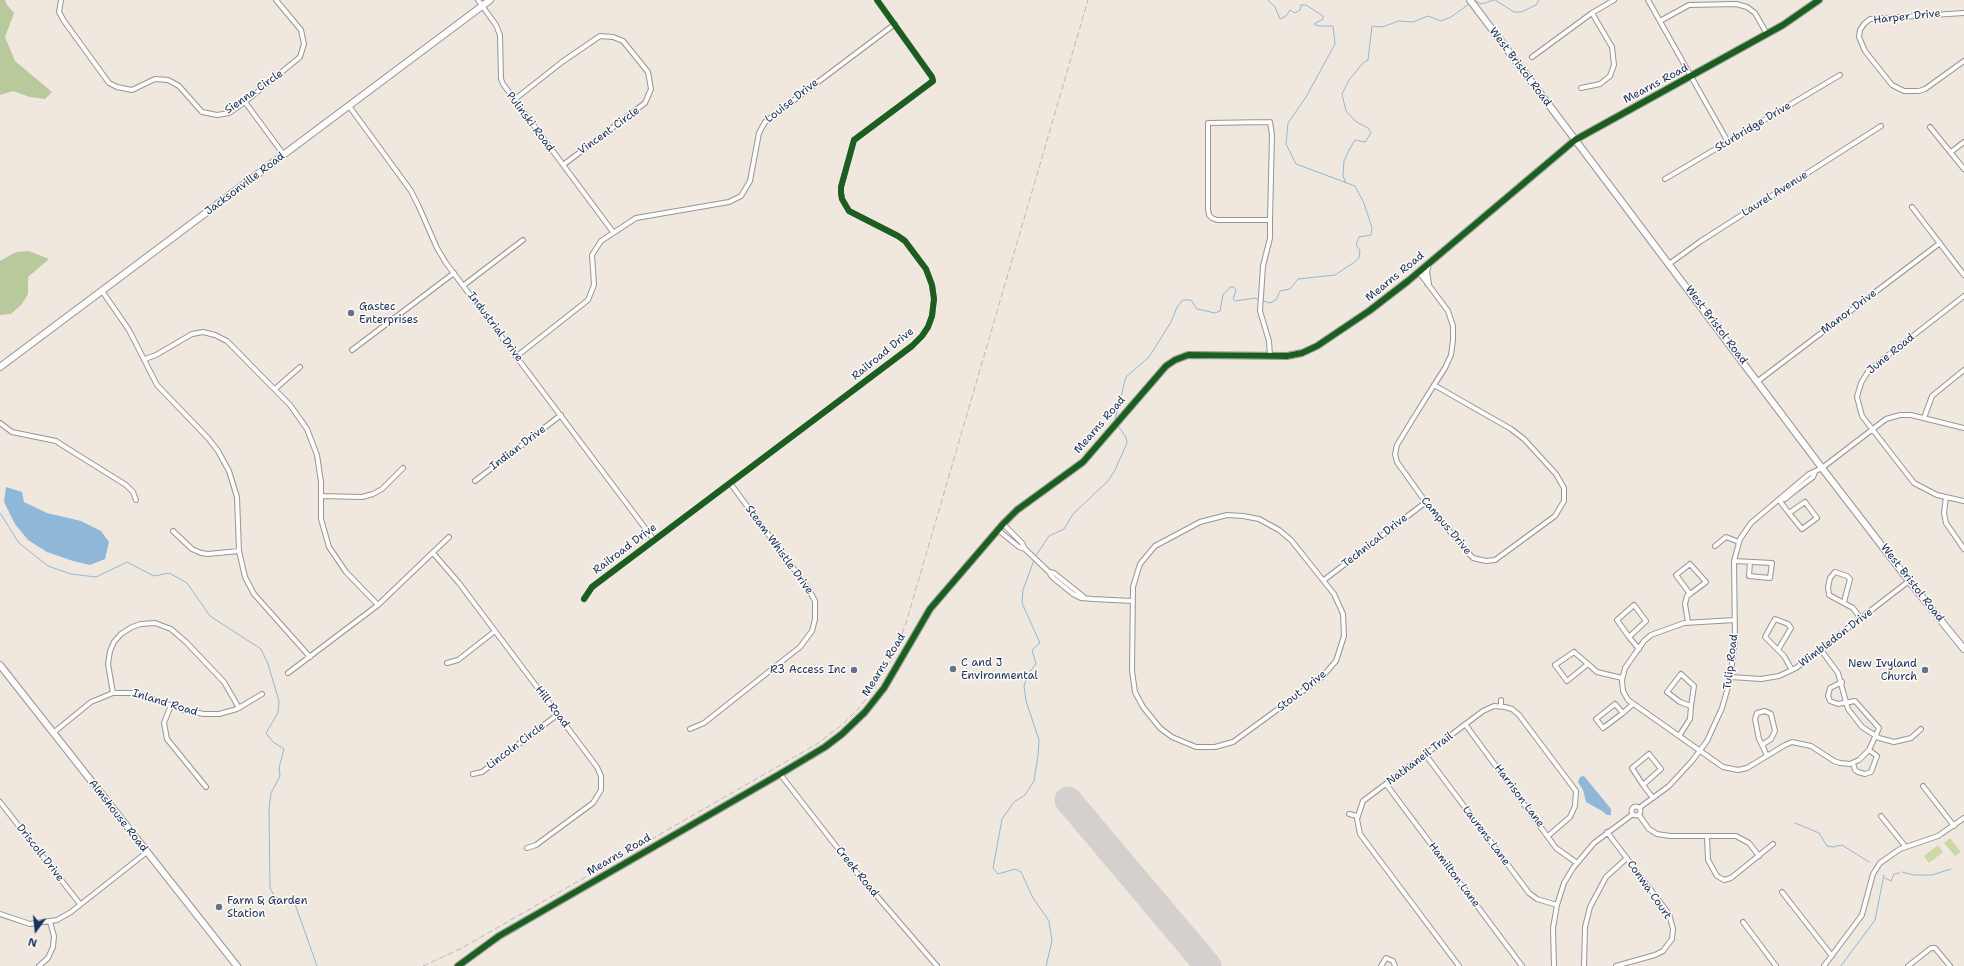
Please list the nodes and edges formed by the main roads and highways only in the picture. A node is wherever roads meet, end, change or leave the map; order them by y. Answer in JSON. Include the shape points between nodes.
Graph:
{"nodes":[{"id":1,"x":490,"y":0,"type":"edge"},
{"id":2,"x":1470,"y":0,"type":"edge"},
{"id":3,"x":1819,"y":0,"type":"edge"},
{"id":4,"x":1575,"y":140,"type":"junction"},
{"id":5,"x":1428,"y":264,"type":"junction"},
{"id":6,"x":1428,"y":283,"type":"road end"},
{"id":7,"x":0,"y":367,"type":"edge"},
{"id":8,"x":1964,"y":649,"type":"edge"},
{"id":9,"x":0,"y":665,"type":"edge"},
{"id":10,"x":236,"y":966,"type":"edge"},
{"id":11,"x":458,"y":966,"type":"edge"}],
"edges":[{"from":1,"to":7,"type":"main road","name":"Jacksonville Road"},
{"from":2,"to":4,"type":"main road","name":"West Bristol Road"},
{"from":3,"to":4,"type":"main road","name":"Mearns Road","via":[[1767,34]]},
{"from":4,"to":5,"type":"main road","name":"Mearns Road"},
{"from":4,"to":8,"type":"main road","name":"West Bristol Road","via":[[1822,468]]},
{"from":5,"to":6,"type":"main road"},
{"from":5,"to":11,"type":"main road","name":"Mearns Road","via":[[1369,311],[1317,346],[1295,355],[1202,354],[1180,358],[1159,372],[1083,462],[1002,524],[930,609],[884,688],[865,712],[831,743],[499,936]]},
{"from":9,"to":10,"type":"main road","name":"Almshouse Road"}]}
